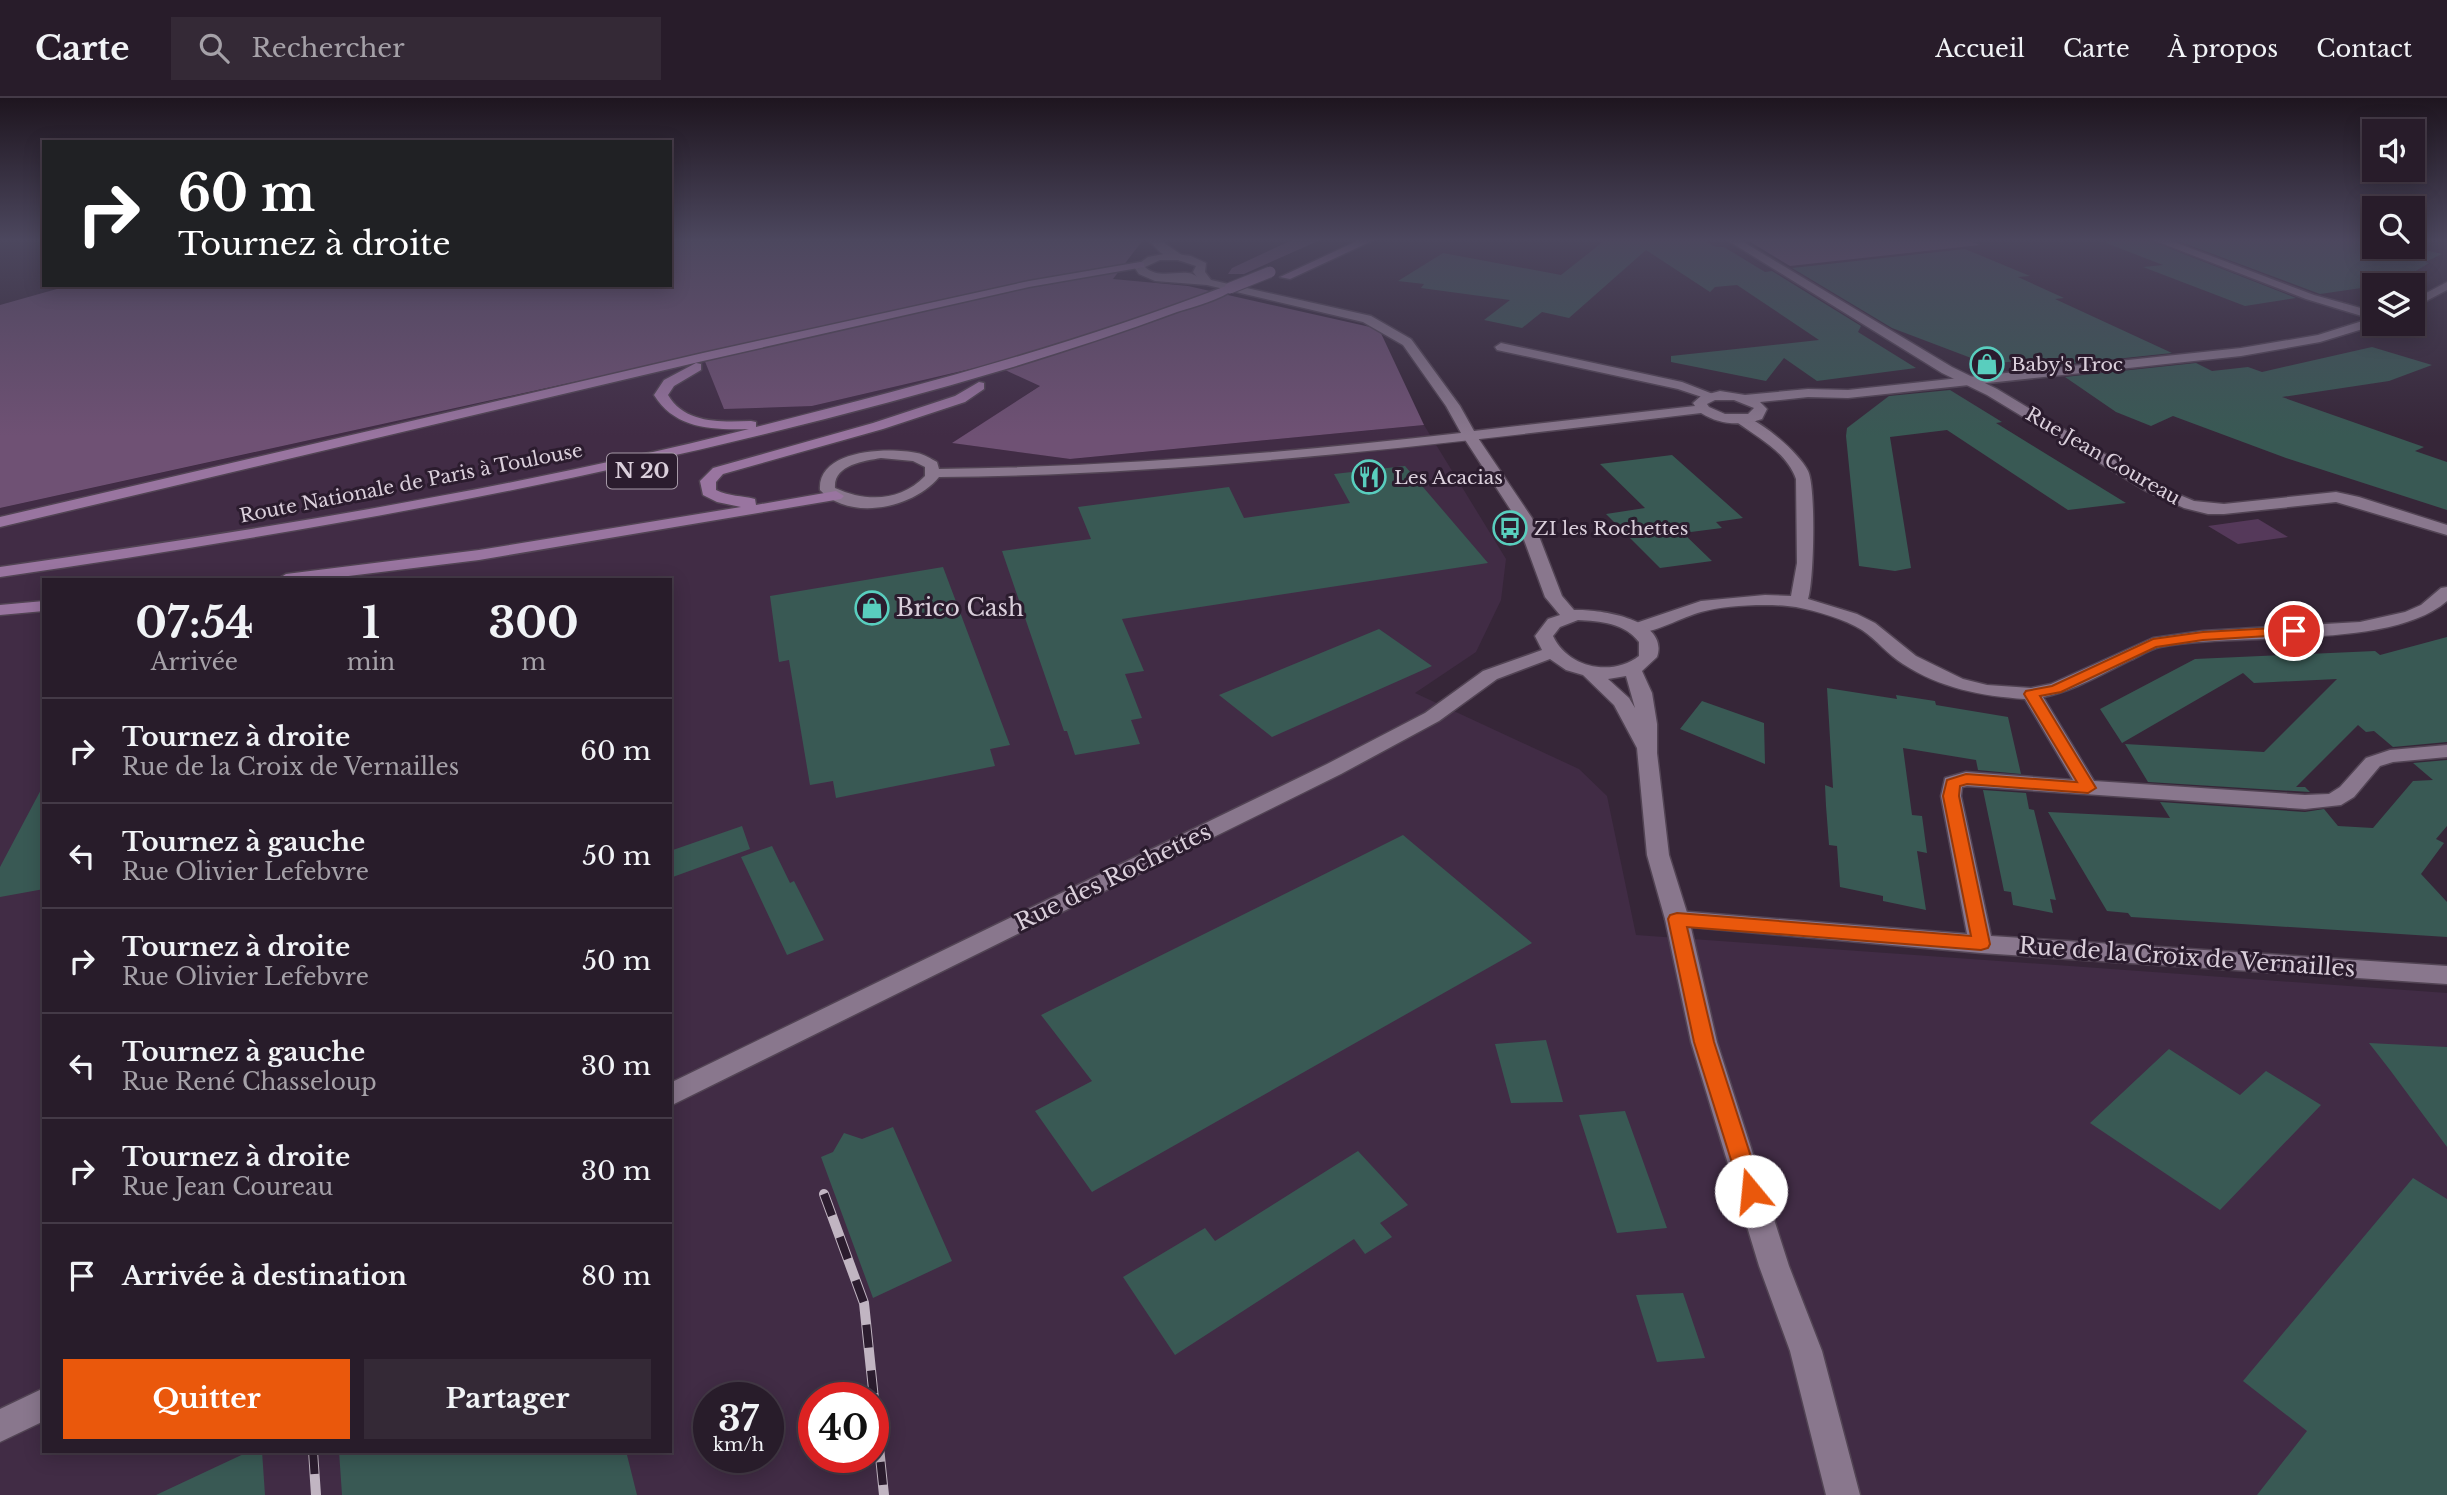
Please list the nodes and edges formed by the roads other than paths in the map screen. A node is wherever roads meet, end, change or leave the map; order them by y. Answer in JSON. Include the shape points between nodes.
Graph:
{"nodes":[{"id":1,"x":941,"y":305,"type":"edge"},
{"id":2,"x":1185,"y":305,"type":"edge"},
{"id":3,"x":1216,"y":305,"type":"edge"},
{"id":4,"x":1313,"y":305,"type":"edge"},
{"id":5,"x":1840,"y":305,"type":"edge"},
{"id":6,"x":2334,"y":305,"type":"edge"},
{"id":7,"x":2362,"y":315,"type":"edge"},
{"id":8,"x":2362,"y":323,"type":"edge"},
{"id":9,"x":1500,"y":347,"type":"dead end"},
{"id":10,"x":741,"y":350,"type":"junction"},
{"id":11,"x":1971,"y":381,"type":"junction"},
{"id":12,"x":979,"y":386,"type":"junction"},
{"id":13,"x":1848,"y":394,"type":"junction"},
{"id":14,"x":1711,"y":397,"type":"junction"},
{"id":15,"x":1745,"y":400,"type":"junction"},
{"id":16,"x":1760,"y":409,"type":"junction"},
{"id":17,"x":1703,"y":410,"type":"junction"},
{"id":18,"x":1743,"y":419,"type":"junction"},
{"id":19,"x":789,"y":424,"type":"junction"},
{"id":20,"x":1469,"y":435,"type":"junction"},
{"id":21,"x":935,"y":473,"type":"junction"},
{"id":22,"x":831,"y":489,"type":"junction"},
{"id":23,"x":0,"y":522,"type":"edge"},
{"id":24,"x":2447,"y":530,"type":"edge"},
{"id":25,"x":0,"y":572,"type":"edge"},
{"id":26,"x":56,"y":578,"type":"edge"},
{"id":27,"x":294,"y":578,"type":"edge"},
{"id":28,"x":42,"y":580,"type":"edge"},
{"id":29,"x":0,"y":586,"type":"edge"},
{"id":30,"x":2447,"y":592,"type":"edge"},
{"id":31,"x":1798,"y":603,"type":"junction"},
{"id":32,"x":42,"y":606,"type":"edge"},
{"id":33,"x":0,"y":610,"type":"edge"},
{"id":34,"x":1570,"y":616,"type":"junction"},
{"id":35,"x":1636,"y":629,"type":"junction"},
{"id":36,"x":1551,"y":653,"type":"junction"},
{"id":37,"x":1632,"y":669,"type":"junction"},
{"id":38,"x":1588,"y":670,"type":"junction"},
{"id":39,"x":2031,"y":694,"type":"junction"},
{"id":40,"x":2447,"y":751,"type":"edge"},
{"id":41,"x":1647,"y":753,"type":"junction"},
{"id":42,"x":2088,"y":788,"type":"junction"},
{"id":43,"x":1677,"y":919,"type":"junction"},
{"id":44,"x":1981,"y":944,"type":"junction"},
{"id":45,"x":2447,"y":975,"type":"edge"},
{"id":46,"x":672,"y":1093,"type":"edge"},
{"id":47,"x":42,"y":1405,"type":"edge"},
{"id":48,"x":0,"y":1426,"type":"edge"},
{"id":49,"x":1843,"y":1495,"type":"edge"}],
"edges":[{"from":1,"to":10,"type":"main road"},
{"from":2,"to":19,"type":"main road","name":"Route Nationale de Paris à Toulouse","number":"N 20","bridge":true,"via":[[930,387]]},
{"from":3,"to":12,"type":"main road","name":"Route Nationale de Paris à Toulouse","number":"N 20"},
{"from":4,"to":20,"type":"street","via":[[1367,319],[1407,342]]},
{"from":5,"to":11,"type":"street","name":"Rue Jean Coureau"},
{"from":6,"to":7,"type":"street"},
{"from":8,"to":11,"type":"street","via":[[2320,338],[2241,352]]},
{"from":9,"to":14,"type":"street","via":[[1682,386]]},
{"from":10,"to":19,"type":"main road","via":[[669,383],[662,395],[666,405],[697,422]]},
{"from":10,"to":23,"type":"main road"},
{"from":11,"to":13,"type":"street"},
{"from":11,"to":24,"type":"street","name":"Rue Jean Coureau","via":[[2151,488],[2189,505],[2224,509],[2336,497]]},
{"from":12,"to":22,"type":"main road","via":[[960,399],[878,426],[718,471],[708,481],[708,492],[738,503]]},
{"from":12,"to":26,"type":"main road","name":"Route Nationale de Paris à Toulouse","number":"N 20","via":[[538,494],[330,535]]},
{"from":13,"to":15,"type":"street"},
{"from":13,"to":16,"type":"street"},
{"from":14,"to":15,"type":"street"},
{"from":14,"to":17,"type":"street","via":[[1700,403]]},
{"from":15,"to":16,"type":"street"},
{"from":16,"to":18,"type":"street","via":[[1757,416]]},
{"from":17,"to":18,"type":"street","via":[[1721,418]]},
{"from":17,"to":20,"type":"street"},
{"from":18,"to":31,"type":"street","via":[[1797,465],[1804,478],[1804,582]]},
{"from":19,"to":25,"type":"main road","name":"Route Nationale de Paris à Toulouse","number":"N 20","via":[[369,514]]},
{"from":20,"to":21,"type":"street","via":[[1101,469]]},
{"from":20,"to":34,"type":"street","via":[[1524,518],[1554,597]]},
{"from":21,"to":22,"type":"street","via":[[926,488],[899,499],[864,502]]},
{"from":21,"to":22,"type":"street","via":[[932,466],[912,456],[881,454],[849,461],[829,474]]},
{"from":22,"to":27,"type":"main road","via":[[480,555]]},
{"from":28,"to":29,"type":"main road"},
{"from":30,"to":39,"type":"street","via":[[2427,610],[2360,627],[2153,643],[2056,689]]},
{"from":31,"to":35,"type":"street","via":[[1765,600],[1701,606]]},
{"from":31,"to":39,"type":"street","via":[[1851,618],[1909,660],[1955,683]]},
{"from":32,"to":33,"type":"main road"},
{"from":34,"to":35,"type":"street","via":[[1605,617]]},
{"from":34,"to":36,"type":"street","via":[[1547,629],[1544,636]]},
{"from":35,"to":37,"type":"street","via":[[1650,649],[1642,664]]},
{"from":36,"to":38,"type":"street"},
{"from":36,"to":46,"type":"street","name":"Rue des Rochettes","via":[[1490,675],[1432,717],[1334,769]]},
{"from":37,"to":38,"type":"street"},
{"from":37,"to":41,"type":"street","via":[[1644,698]]},
{"from":38,"to":41,"type":"street","via":[[1622,702]]},
{"from":39,"to":42,"type":"street"},
{"from":40,"to":42,"type":"street","via":[[2373,762],[2334,800]]},
{"from":41,"to":43,"type":"street","via":[[1658,855]]},
{"from":42,"to":44,"type":"street","via":[[1966,779],[1952,783]]},
{"from":43,"to":44,"type":"street","name":"Rue de la Croix de Vernailles"},
{"from":43,"to":49,"type":"street","via":[[1704,1042],[1774,1266],[1806,1351]]},
{"from":44,"to":45,"type":"street","name":"Rue de la Croix de Vernailles"},
{"from":47,"to":48,"type":"street"}]}
